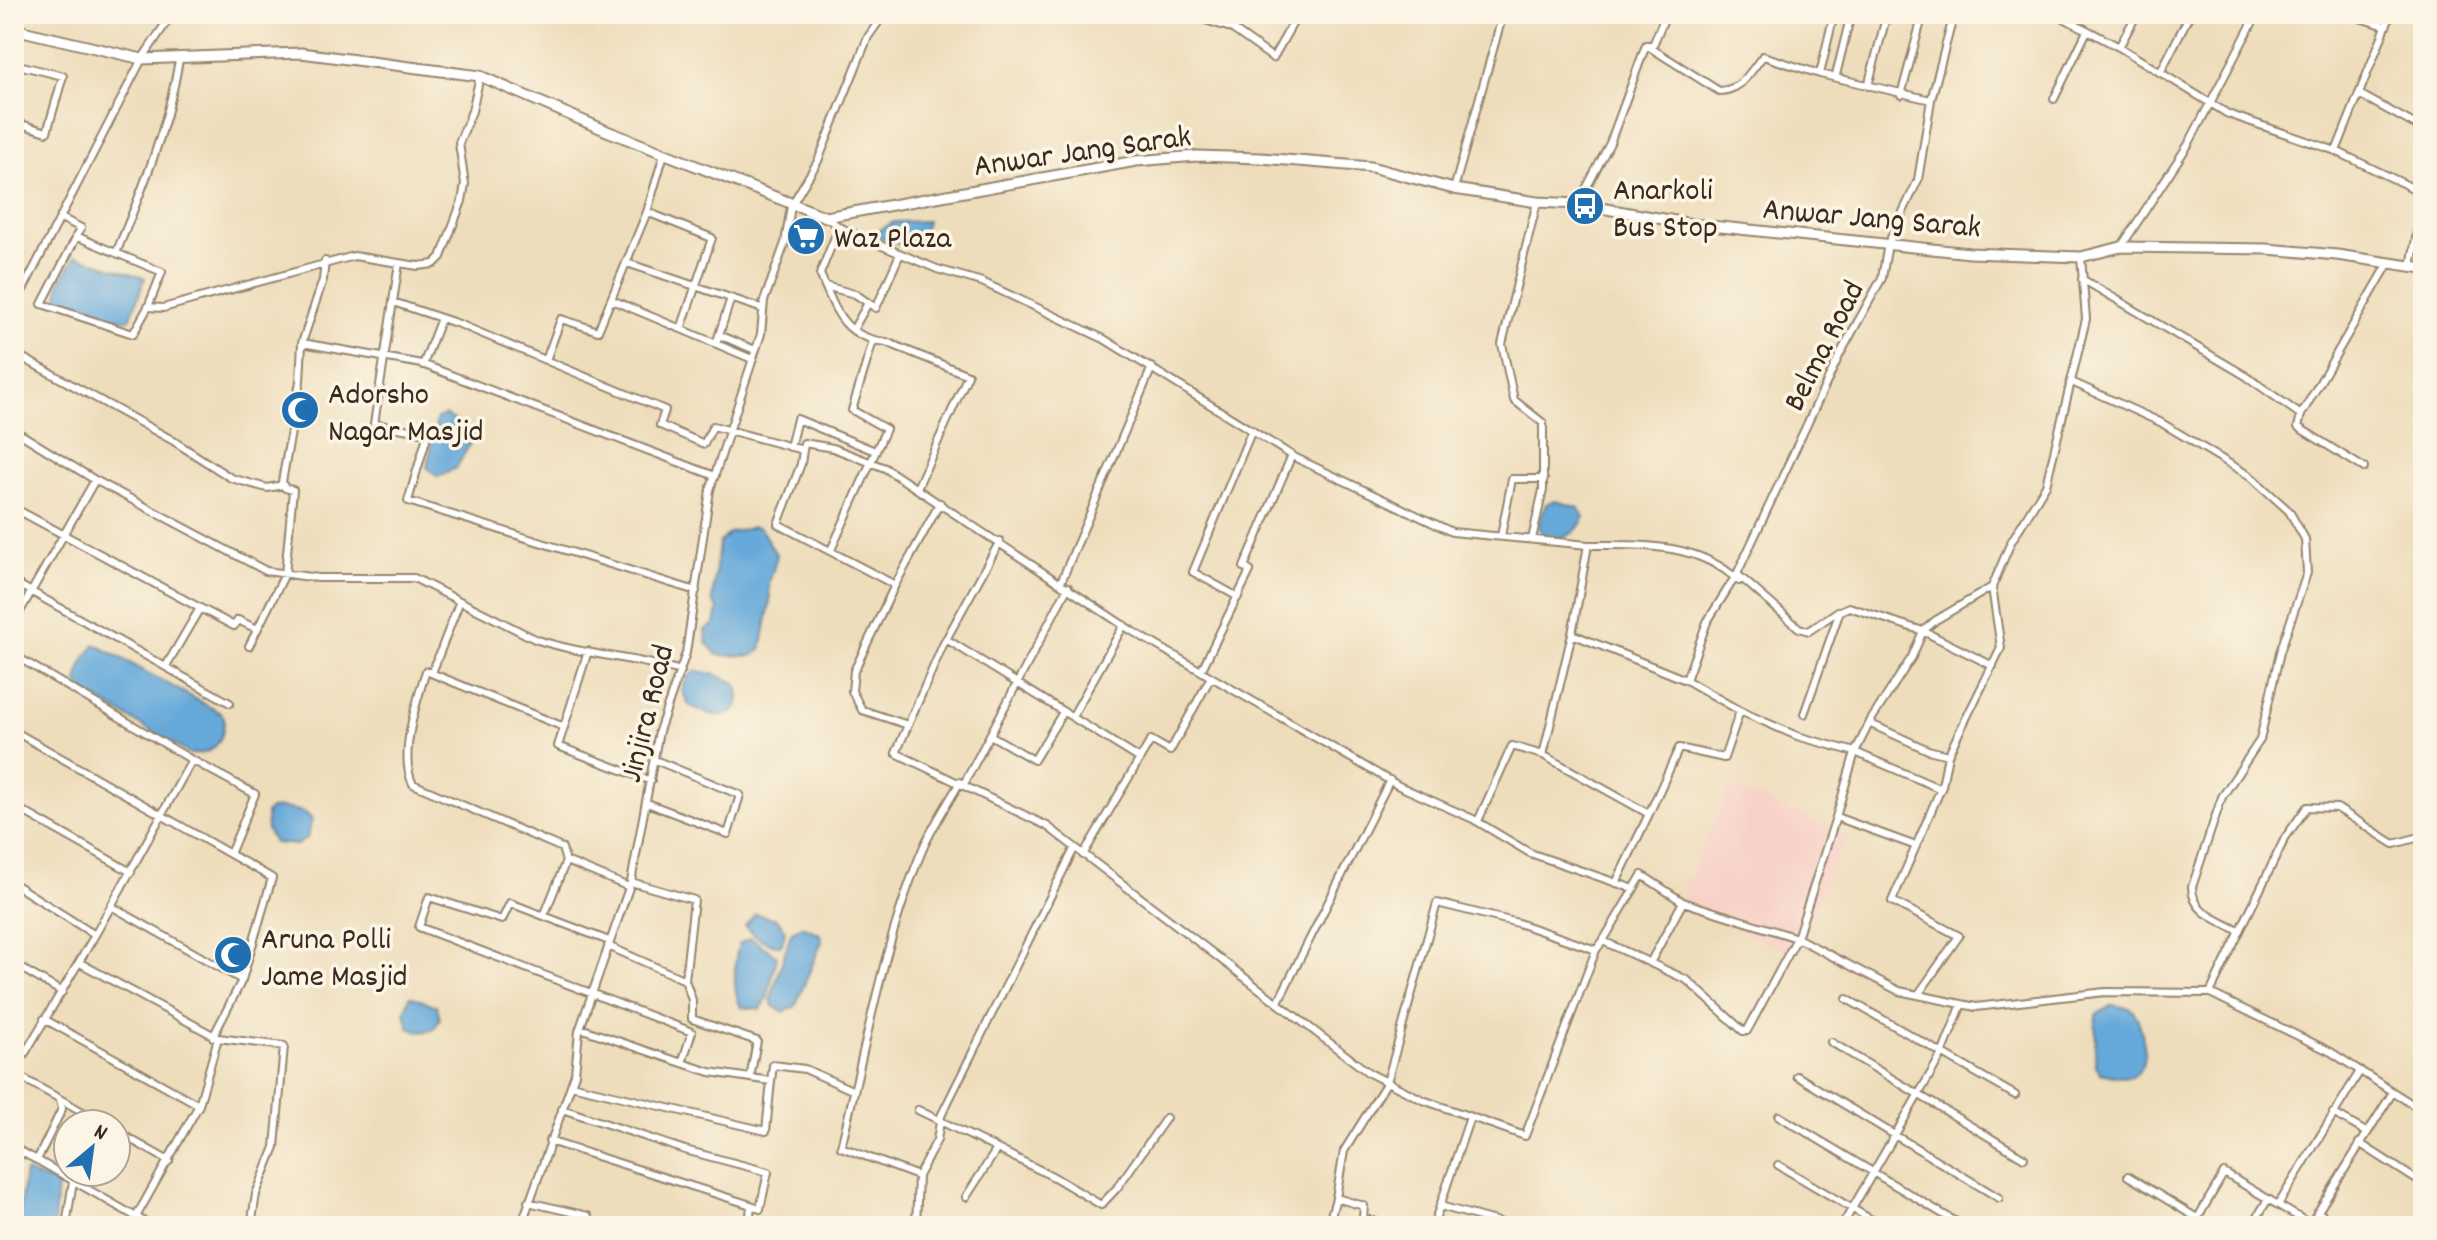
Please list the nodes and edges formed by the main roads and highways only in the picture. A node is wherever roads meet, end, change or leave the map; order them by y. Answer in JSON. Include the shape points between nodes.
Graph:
{"nodes":[{"id":1,"x":14,"y":29,"type":"edge"},
{"id":2,"x":2423,"y":268,"type":"edge"}],
"edges":[{"from":1,"to":2,"type":"main road","name":"Anwar Jang Sarak","via":[[142,59],[301,53],[480,76],[826,217],[1136,161],[1197,156],[1371,167],[1454,189],[1537,202],[1970,253],[2081,257],[2121,247],[2267,249]]}]}
